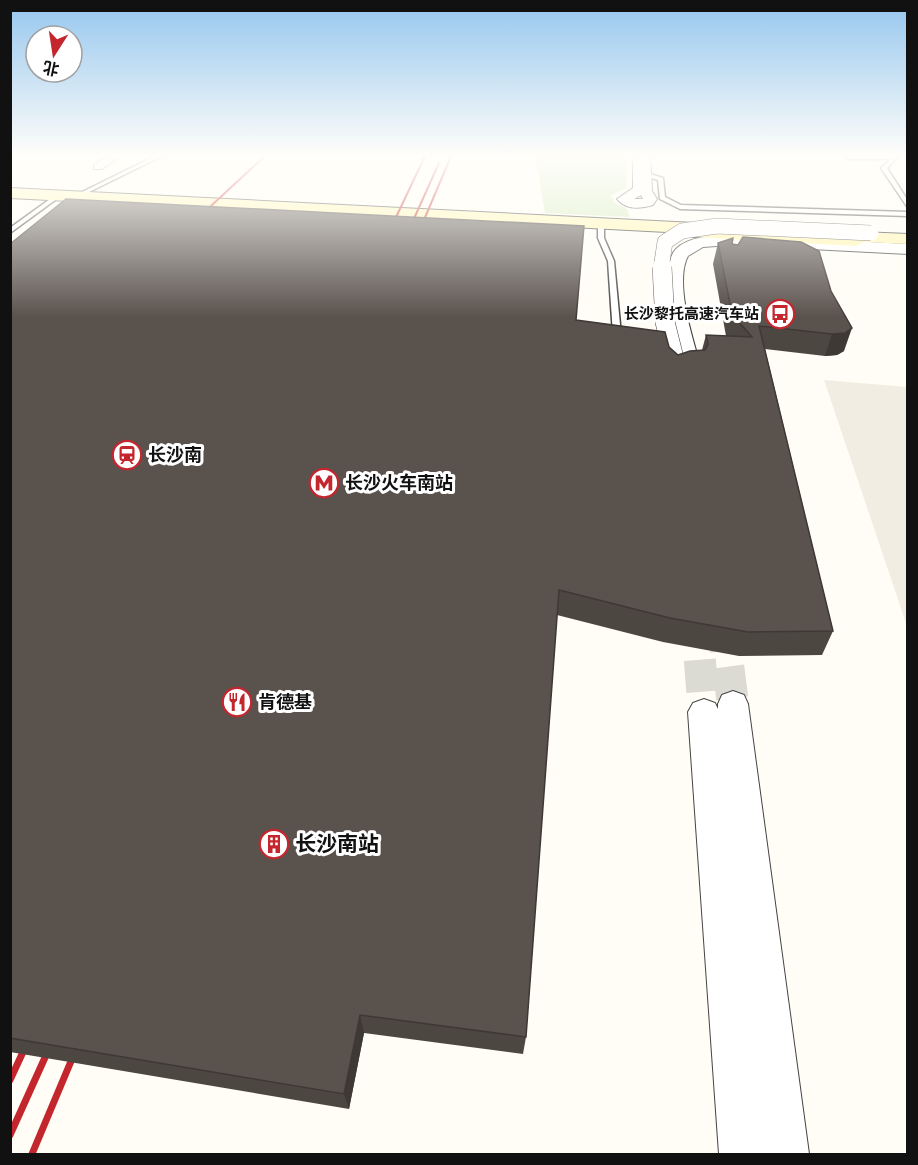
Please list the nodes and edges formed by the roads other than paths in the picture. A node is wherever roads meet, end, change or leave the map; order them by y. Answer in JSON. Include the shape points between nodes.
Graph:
{"nodes":[{"id":1,"x":45,"y":208,"type":"edge"},
{"id":2,"x":260,"y":208,"type":"edge"},
{"id":3,"x":260,"y":208,"type":"edge"},
{"id":4,"x":725,"y":208,"type":"edge"},
{"id":5,"x":908,"y":214,"type":"edge"},
{"id":6,"x":601,"y":228,"type":"junction"},
{"id":7,"x":10,"y":231,"type":"edge"},
{"id":8,"x":908,"y":240,"type":"edge"},
{"id":9,"x":742,"y":248,"type":"edge"},
{"id":10,"x":908,"y":252,"type":"edge"},
{"id":11,"x":617,"y":335,"type":"edge"},
{"id":12,"x":742,"y":1155,"type":"edge"},
{"id":13,"x":786,"y":1155,"type":"edge"}],
"edges":[{"from":1,"to":7,"type":"lane"},
{"from":2,"to":6,"type":"main road"},
{"from":3,"to":6,"type":"main road"},
{"from":4,"to":5,"type":"lane"},
{"from":6,"to":8,"type":"main road"},
{"from":6,"to":11,"type":"lane","via":[[611,261]]},
{"from":8,"to":10,"type":"street","bridge":true,"via":[[871,234],[692,228],[666,241],[662,257],[666,327],[683,367],[675,269],[681,252],[704,243],[730,240]]},
{"from":9,"to":10,"type":"lane"},
{"from":12,"to":13,"type":"street","via":[[718,708]]}]}
